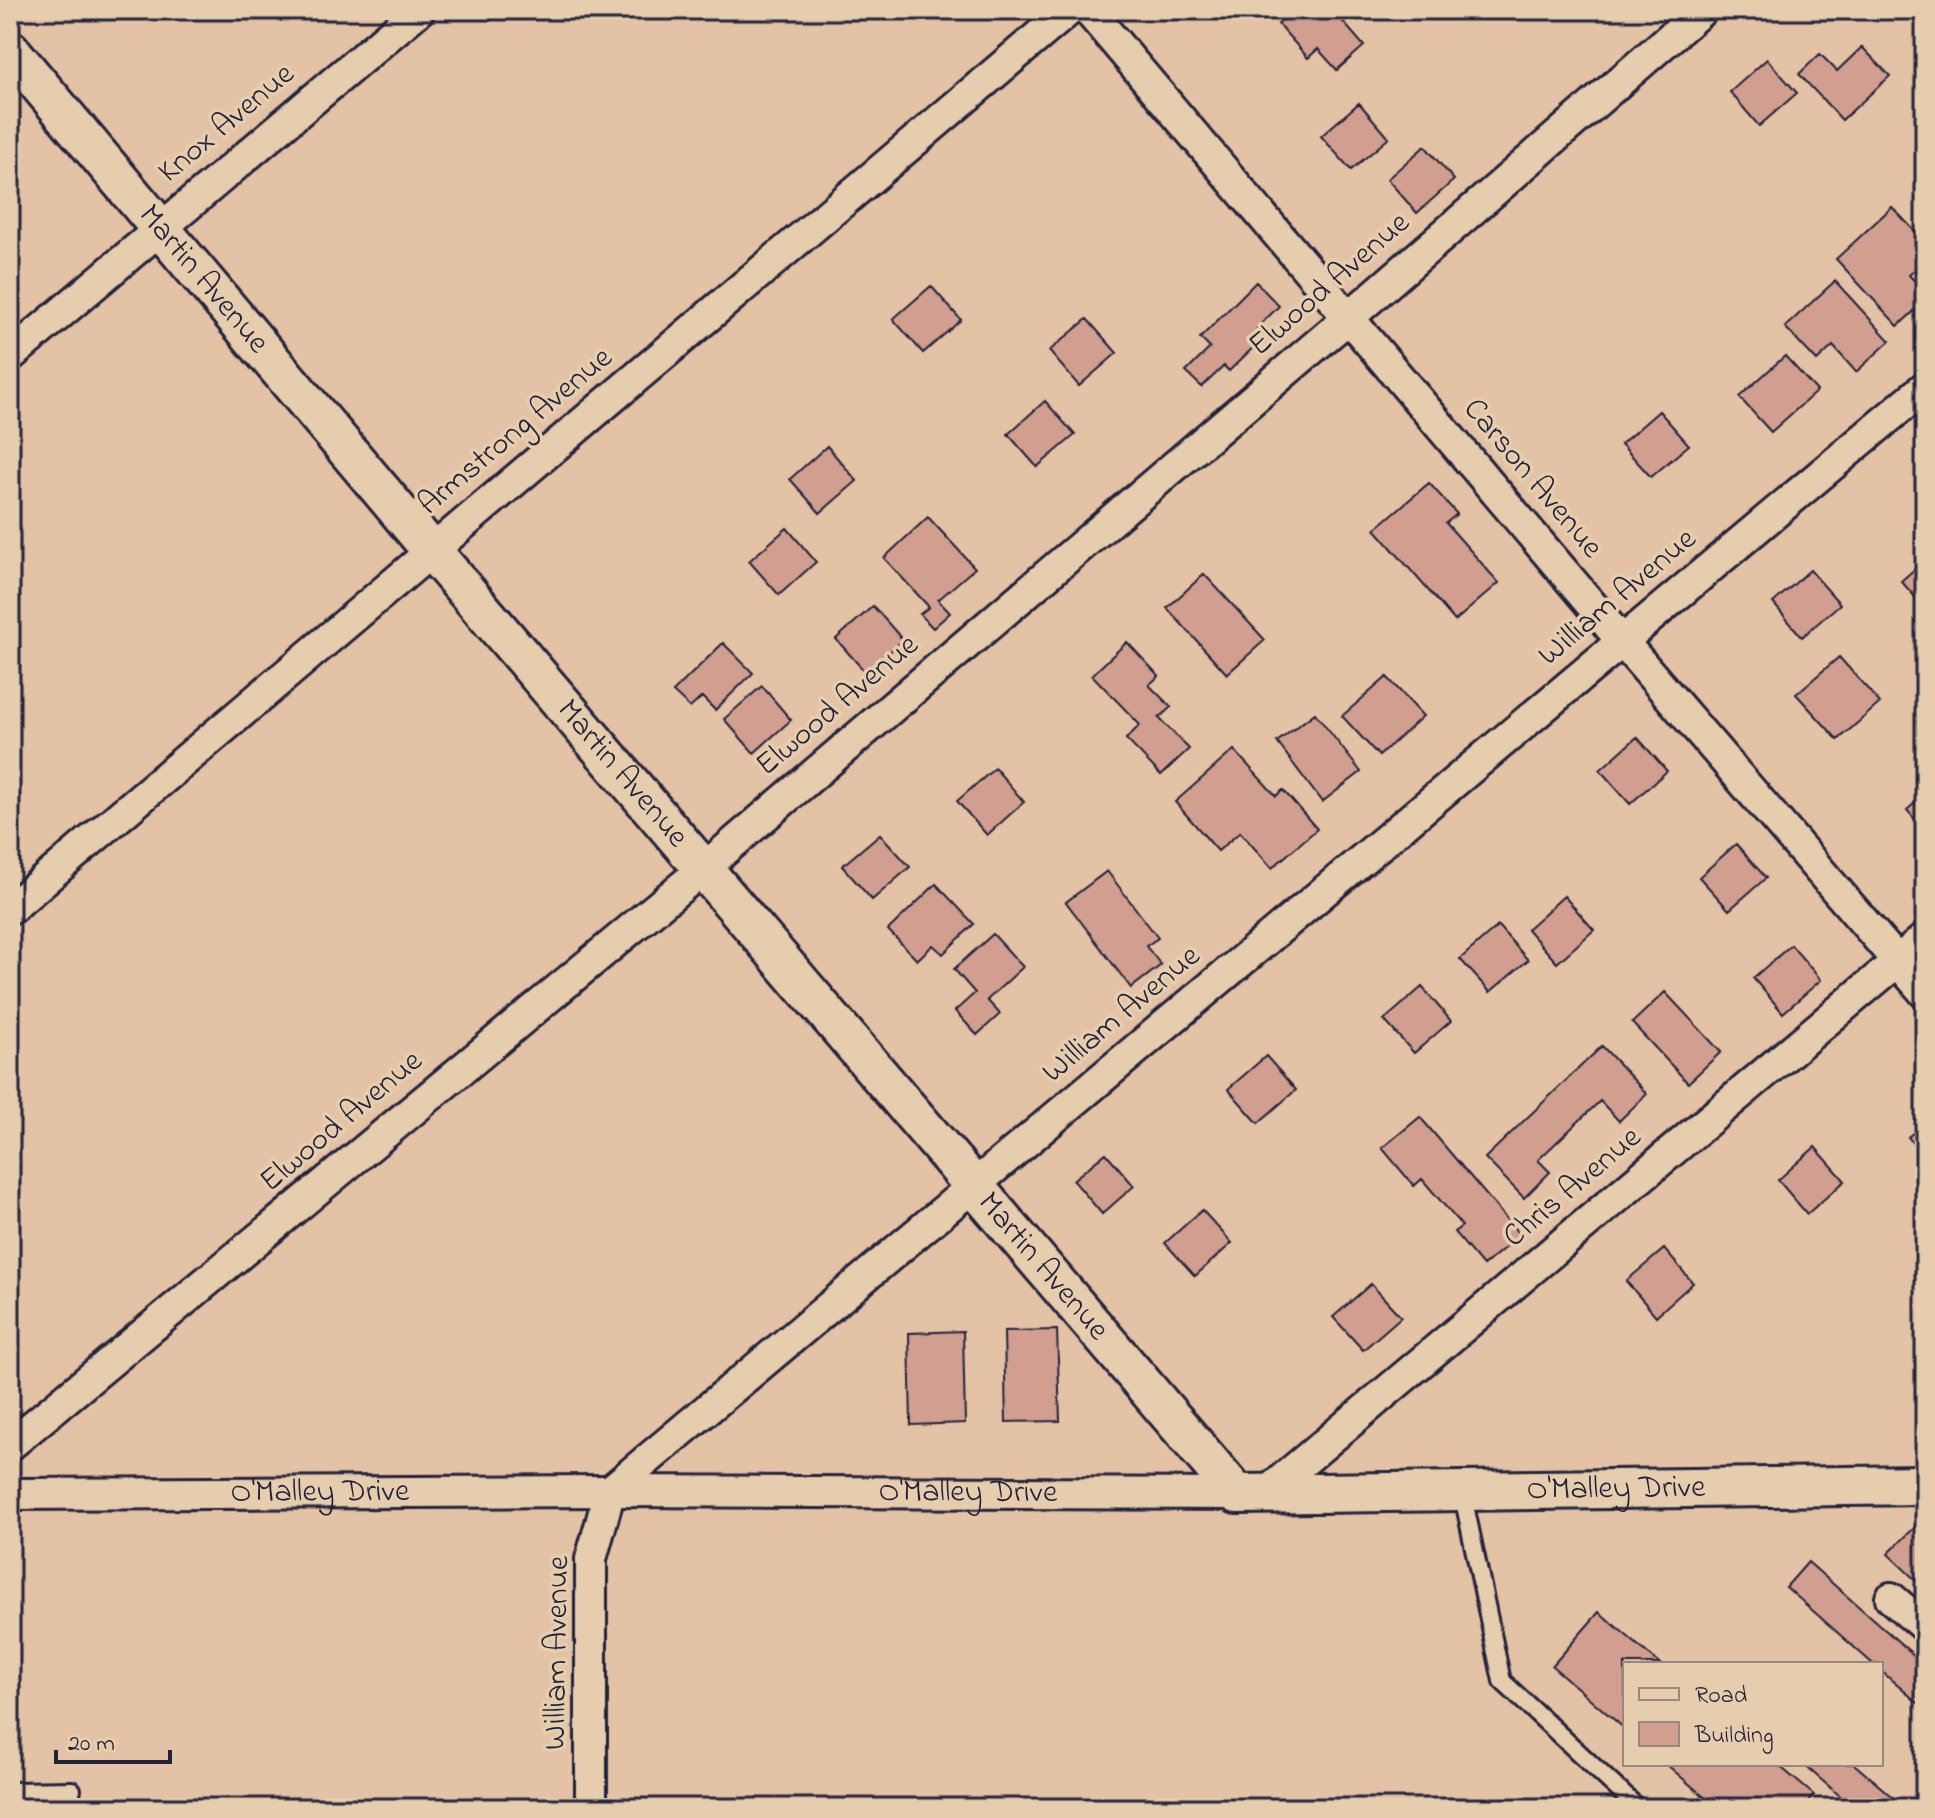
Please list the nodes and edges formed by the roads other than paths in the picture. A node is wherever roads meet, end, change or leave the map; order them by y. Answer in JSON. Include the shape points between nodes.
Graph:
{"nodes":[{"id":1,"x":419,"y":10,"type":"edge"},
{"id":2,"x":1069,"y":10,"type":"edge"},
{"id":3,"x":1088,"y":10,"type":"edge"},
{"id":4,"x":1702,"y":10,"type":"edge"},
{"id":5,"x":10,"y":50,"type":"edge"},
{"id":6,"x":158,"y":228,"type":"junction"},
{"id":7,"x":1348,"y":318,"type":"junction"},
{"id":8,"x":10,"y":356,"type":"edge"},
{"id":9,"x":1925,"y":387,"type":"edge"},
{"id":10,"x":432,"y":551,"type":"junction"},
{"id":11,"x":1622,"y":641,"type":"junction"},
{"id":12,"x":703,"y":869,"type":"junction"},
{"id":13,"x":10,"y":909,"type":"edge"},
{"id":14,"x":1925,"y":938,"type":"edge"},
{"id":15,"x":1898,"y":961,"type":"junction"},
{"id":16,"x":1925,"y":993,"type":"edge"},
{"id":17,"x":974,"y":1186,"type":"junction"},
{"id":18,"x":10,"y":1445,"type":"edge"},
{"id":19,"x":1925,"y":1485,"type":"edge"},
{"id":20,"x":610,"y":1491,"type":"junction"},
{"id":21,"x":1462,"y":1491,"type":"junction"},
{"id":22,"x":1252,"y":1493,"type":"junction"},
{"id":23,"x":10,"y":1494,"type":"edge"},
{"id":24,"x":1891,"y":1598,"type":"dead end"},
{"id":25,"x":1925,"y":1627,"type":"edge"},
{"id":26,"x":72,"y":1790,"type":"dead end"},
{"id":27,"x":10,"y":1791,"type":"edge"},
{"id":28,"x":591,"y":1808,"type":"edge"},
{"id":29,"x":1638,"y":1808,"type":"edge"}],
"edges":[{"from":1,"to":6,"type":"street","name":"Knox Avenue"},
{"from":2,"to":10,"type":"street","name":"Armstrong Avenue"},
{"from":3,"to":7,"type":"street","name":"Carson Avenue"},
{"from":4,"to":7,"type":"street","name":"Elwood Avenue"},
{"from":5,"to":6,"type":"street","name":"Martin Avenue"},
{"from":6,"to":8,"type":"street","name":"Knox Avenue"},
{"from":6,"to":10,"type":"street","name":"Martin Avenue"},
{"from":7,"to":11,"type":"street","name":"Carson Avenue"},
{"from":7,"to":12,"type":"street","name":"Elwood Avenue"},
{"from":9,"to":11,"type":"street","name":"William Avenue"},
{"from":10,"to":12,"type":"street","name":"Martin Avenue"},
{"from":10,"to":13,"type":"street","name":"Armstrong Avenue"},
{"from":11,"to":15,"type":"street","name":"Carson Avenue"},
{"from":11,"to":17,"type":"street","name":"William Avenue"},
{"from":12,"to":17,"type":"street","name":"Martin Avenue"},
{"from":12,"to":18,"type":"street","name":"Elwood Avenue"},
{"from":14,"to":15,"type":"street","name":"Chris Avenue"},
{"from":15,"to":16,"type":"street","name":"Carson Avenue"},
{"from":15,"to":22,"type":"street","name":"Chris Avenue"},
{"from":17,"to":20,"type":"street","name":"William Avenue"},
{"from":17,"to":22,"type":"street","name":"Martin Avenue"},
{"from":19,"to":21,"type":"street","name":"O'Malley Drive"},
{"from":20,"to":22,"type":"street","name":"O'Malley Drive"},
{"from":20,"to":23,"type":"street","name":"O'Malley Drive"},
{"from":20,"to":28,"type":"street","name":"William Avenue","via":[[591,1559]]},
{"from":21,"to":22,"type":"street","name":"O'Malley Drive"},
{"from":21,"to":29,"type":"lane","via":[[1502,1681]]},
{"from":24,"to":25,"type":"street"},
{"from":26,"to":27,"type":"lane"}]}
